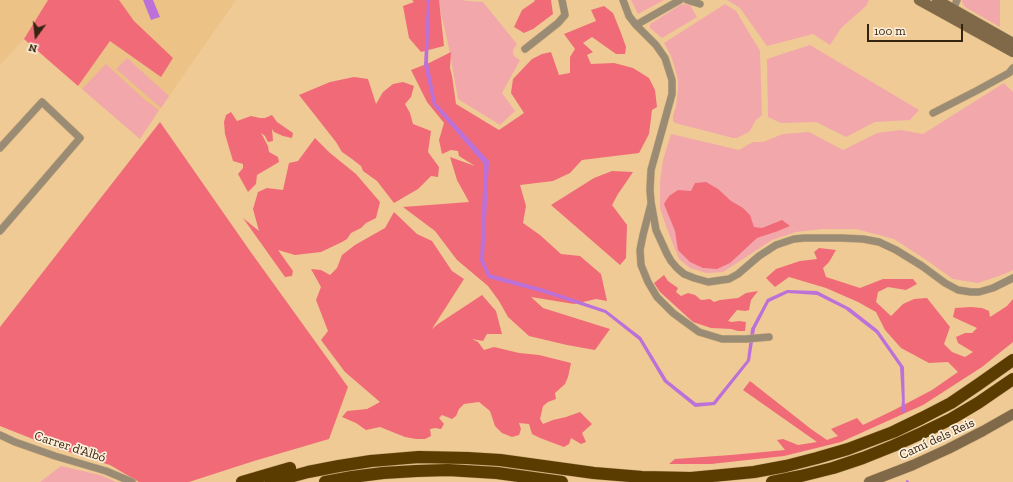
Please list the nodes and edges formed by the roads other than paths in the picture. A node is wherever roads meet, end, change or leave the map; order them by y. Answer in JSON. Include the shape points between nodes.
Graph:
{"nodes":[{"id":1,"x":562,"y":0,"type":"edge"},
{"id":2,"x":623,"y":0,"type":"edge"},
{"id":3,"x":680,"y":0,"type":"edge"},
{"id":4,"x":687,"y":0,"type":"edge"},
{"id":5,"x":919,"y":0,"type":"edge"},
{"id":6,"x":937,"y":0,"type":"edge"},
{"id":7,"x":700,"y":4,"type":"dead end"},
{"id":8,"x":955,"y":5,"type":"edge"},
{"id":9,"x":636,"y":25,"type":"junction"},
{"id":10,"x":1013,"y":43,"type":"edge"},
{"id":11,"x":525,"y":49,"type":"dead end"},
{"id":12,"x":1013,"y":52,"type":"edge"},
{"id":13,"x":1013,"y":68,"type":"edge"},
{"id":14,"x":933,"y":113,"type":"dead end"},
{"id":15,"x":2,"y":143,"type":"edge"},
{"id":16,"x":651,"y":202,"type":"junction"},
{"id":17,"x":656,"y":230,"type":"junction"},
{"id":18,"x":0,"y":231,"type":"edge"},
{"id":19,"x":643,"y":235,"type":"junction"},
{"id":20,"x":1013,"y":278,"type":"edge"},
{"id":21,"x":768,"y":336,"type":"dead end"},
{"id":22,"x":1013,"y":352,"type":"edge"},
{"id":23,"x":1013,"y":360,"type":"edge"},
{"id":24,"x":1013,"y":379,"type":"edge"},
{"id":25,"x":1013,"y":388,"type":"edge"},
{"id":26,"x":1013,"y":414,"type":"edge"},
{"id":27,"x":0,"y":435,"type":"edge"},
{"id":28,"x":848,"y":449,"type":"junction"},
{"id":29,"x":878,"y":452,"type":"junction"},
{"id":30,"x":339,"y":466,"type":"junction"},
{"id":31,"x":400,"y":472,"type":"junction"},
{"id":32,"x":132,"y":482,"type":"edge"},
{"id":33,"x":242,"y":482,"type":"edge"},
{"id":34,"x":271,"y":482,"type":"edge"},
{"id":35,"x":326,"y":482,"type":"edge"},
{"id":36,"x":370,"y":482,"type":"edge"},
{"id":37,"x":562,"y":482,"type":"edge"},
{"id":38,"x":772,"y":482,"type":"edge"},
{"id":39,"x":869,"y":482,"type":"edge"}],
"edges":[{"from":1,"to":11,"type":"street","via":[[565,15]]},
{"from":2,"to":9,"type":"street","via":[[629,16]]},
{"from":3,"to":9,"type":"street"},
{"from":4,"to":7,"type":"street"},
{"from":5,"to":12,"type":"street"},
{"from":6,"to":8,"type":"street"},
{"from":8,"to":10,"type":"street"},
{"from":9,"to":16,"type":"street","via":[[665,58],[672,80],[672,94],[652,170]]},
{"from":13,"to":14,"type":"street","via":[[1009,73]]},
{"from":15,"to":18,"type":"street","via":[[42,102],[80,138]]},
{"from":16,"to":17,"type":"street"},
{"from":16,"to":19,"type":"street"},
{"from":17,"to":19,"type":"street"},
{"from":17,"to":20,"type":"street","via":[[671,262],[684,274],[708,282],[729,279],[771,248],[786,241],[804,238],[853,238],[879,242],[922,266],[952,287],[965,291],[986,290]]},
{"from":19,"to":21,"type":"street","via":[[641,265],[657,296],[673,313],[699,332],[722,339]]},
{"from":22,"to":28,"type":"highway","via":[[948,398],[876,432]]},
{"from":23,"to":28,"type":"highway","via":[[936,411],[893,432]]},
{"from":24,"to":29,"type":"highway","via":[[951,419]]},
{"from":25,"to":29,"type":"highway","via":[[925,438],[912,444]]},
{"from":26,"to":39,"type":"street","name":"Camí dels Reis","via":[[948,450]]},
{"from":27,"to":32,"type":"street","name":"Carrer d'Albó"},
{"from":28,"to":30,"type":"highway","via":[[770,469],[691,478],[626,476],[500,460],[452,457],[419,457]]},
{"from":29,"to":38,"type":"highway","via":[[827,469]]},
{"from":30,"to":33,"type":"highway","via":[[295,467]]},
{"from":30,"to":34,"type":"highway"},
{"from":31,"to":35,"type":"highway"},
{"from":31,"to":36,"type":"highway"},
{"from":31,"to":37,"type":"highway","via":[[480,472]]}]}
